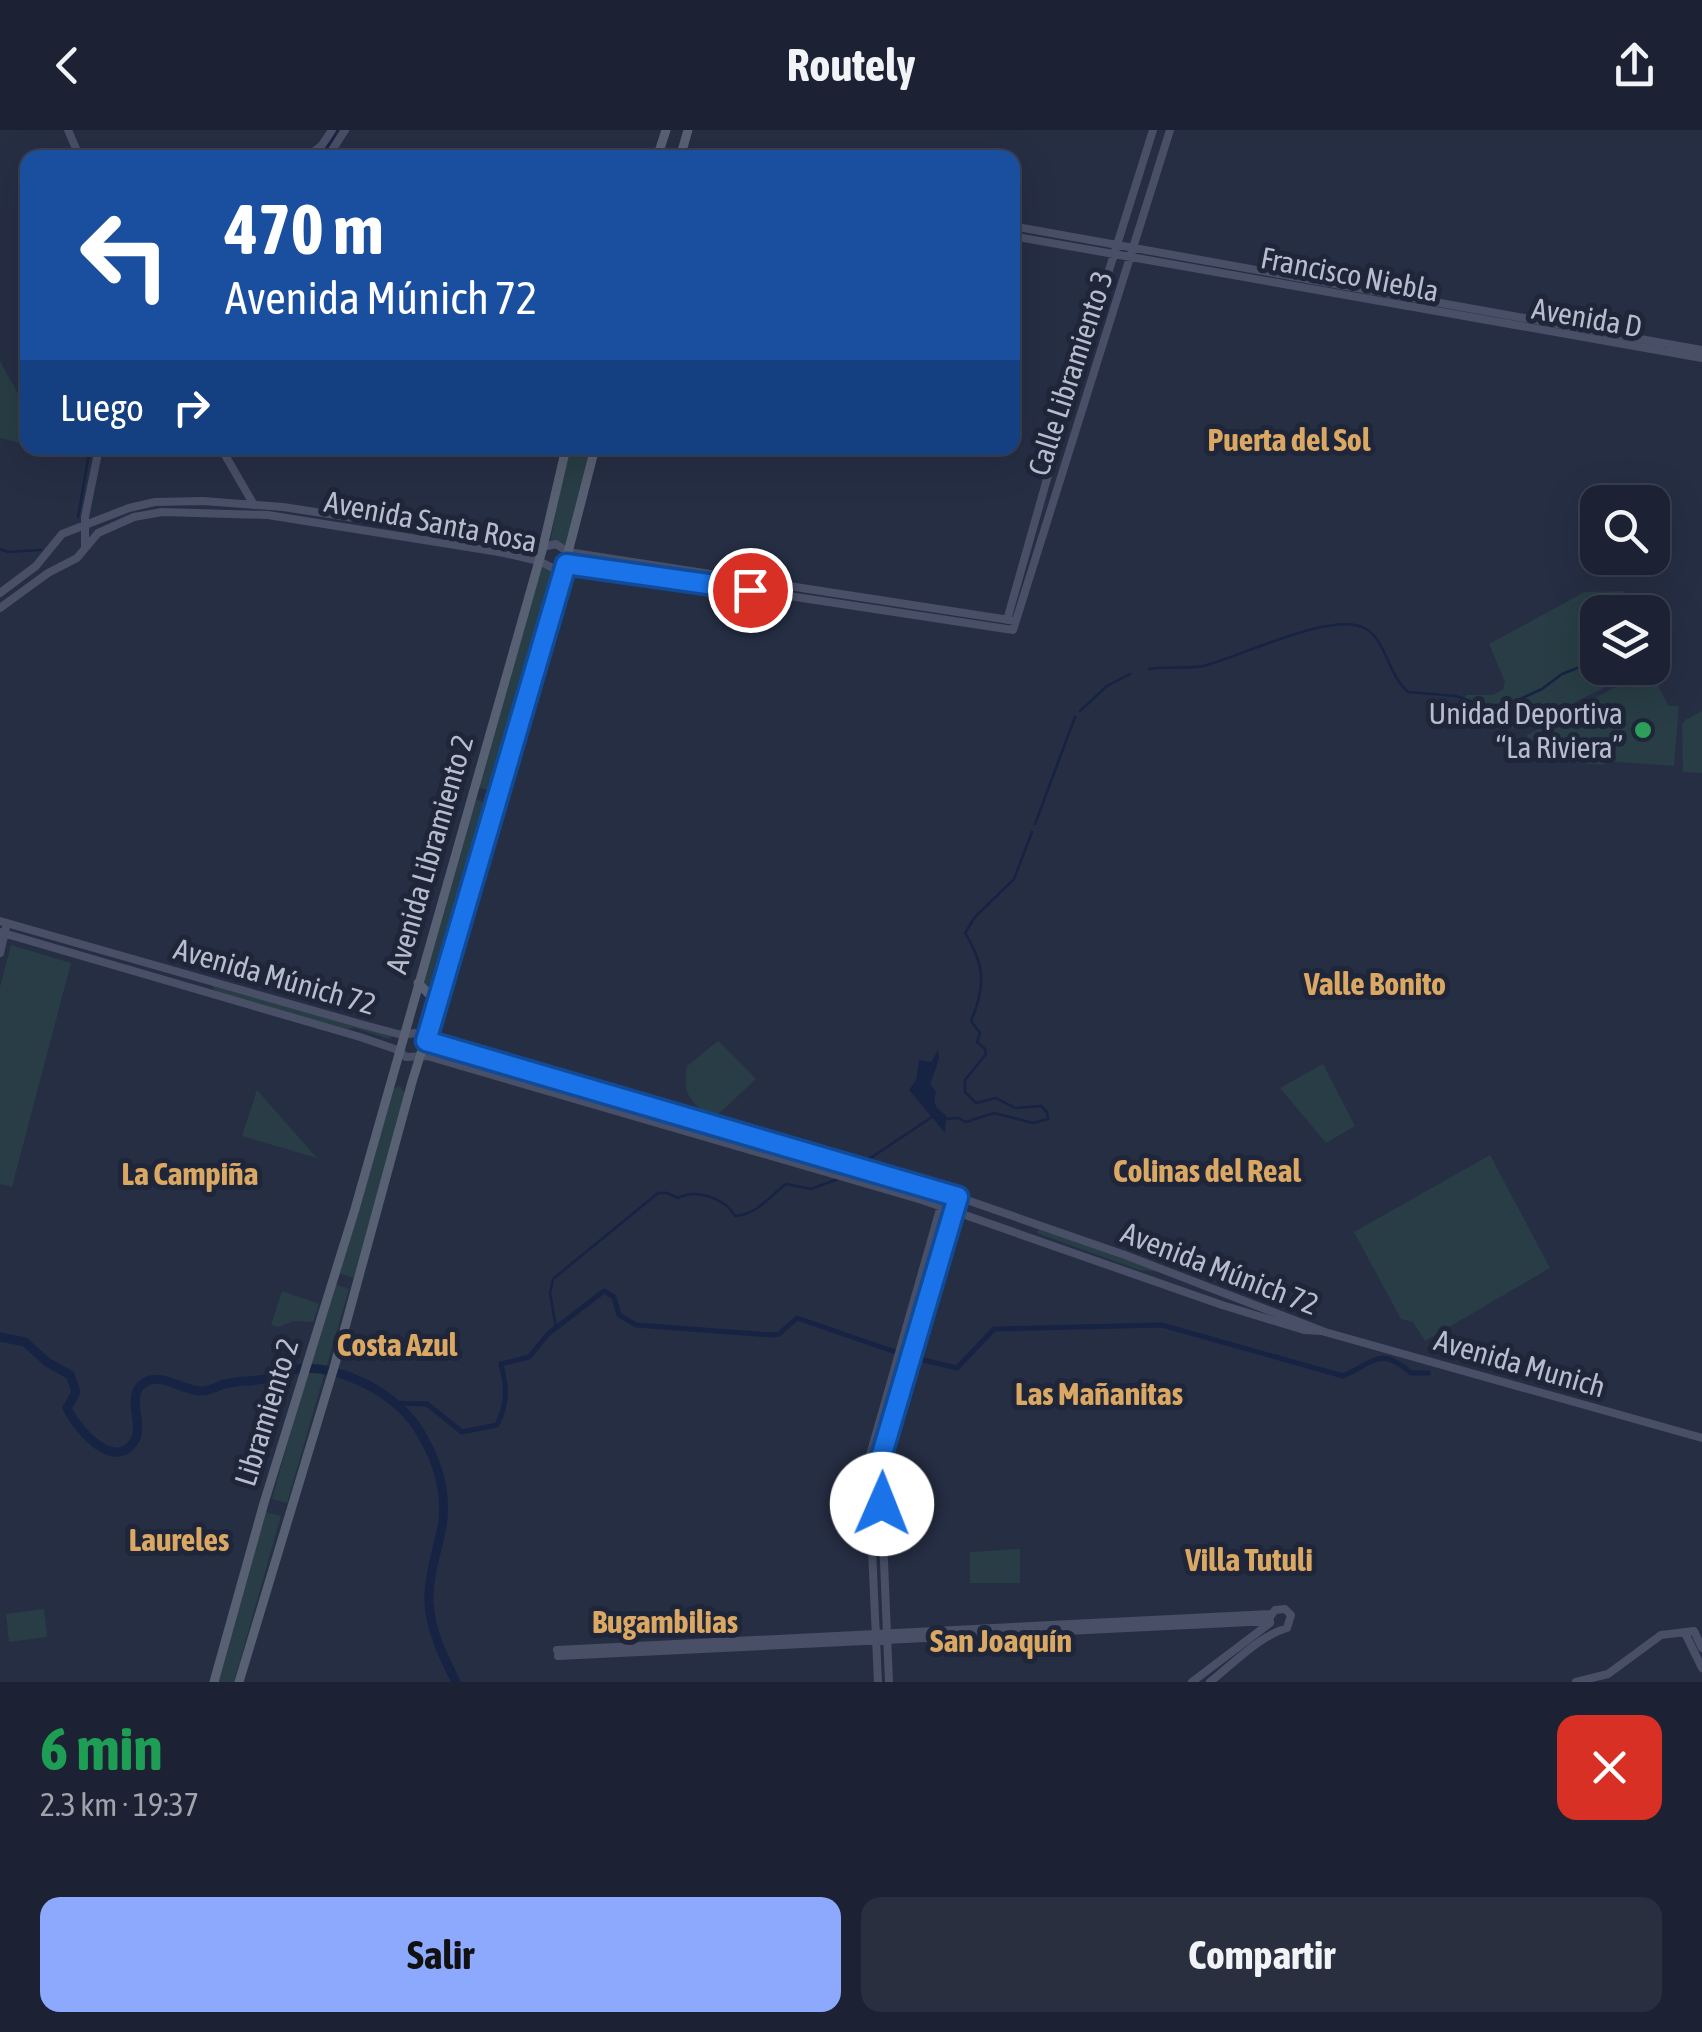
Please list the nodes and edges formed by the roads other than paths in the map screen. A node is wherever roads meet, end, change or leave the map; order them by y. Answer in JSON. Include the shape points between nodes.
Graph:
{"nodes":[{"id":1,"x":332,"y":130,"type":"edge"},
{"id":2,"x":1152,"y":130,"type":"edge"},
{"id":3,"x":1170,"y":130,"type":"edge"},
{"id":4,"x":1148,"y":146,"type":"junction"},
{"id":5,"x":317,"y":150,"type":"edge"},
{"id":6,"x":1163,"y":152,"type":"junction"},
{"id":7,"x":1020,"y":227,"type":"edge"},
{"id":8,"x":1020,"y":237,"type":"edge"},
{"id":9,"x":1118,"y":245,"type":"junction"},
{"id":10,"x":1134,"y":248,"type":"junction"},
{"id":11,"x":1115,"y":255,"type":"junction"},
{"id":12,"x":1130,"y":258,"type":"junction"},
{"id":13,"x":1237,"y":270,"type":"junction"},
{"id":14,"x":1460,"y":313,"type":"junction"},
{"id":15,"x":1702,"y":350,"type":"edge"},
{"id":16,"x":1702,"y":358,"type":"edge"},
{"id":17,"x":98,"y":455,"type":"edge"},
{"id":18,"x":224,"y":455,"type":"edge"},
{"id":19,"x":564,"y":455,"type":"edge"},
{"id":20,"x":593,"y":455,"type":"edge"},
{"id":21,"x":254,"y":505,"type":"junction"},
{"id":22,"x":85,"y":527,"type":"junction"},
{"id":23,"x":86,"y":546,"type":"junction"},
{"id":24,"x":543,"y":547,"type":"junction"},
{"id":25,"x":568,"y":552,"type":"junction"},
{"id":26,"x":46,"y":554,"type":"junction"},
{"id":27,"x":539,"y":561,"type":"junction"},
{"id":28,"x":566,"y":564,"type":"junction"},
{"id":29,"x":60,"y":566,"type":"junction"},
{"id":30,"x":0,"y":593,"type":"edge"},
{"id":31,"x":0,"y":608,"type":"edge"},
{"id":32,"x":1010,"y":625,"type":"junction"},
{"id":33,"x":4,"y":922,"type":"edge"},
{"id":34,"x":2,"y":933,"type":"edge"},
{"id":35,"x":0,"y":953,"type":"edge"},
{"id":36,"x":418,"y":983,"type":"junction"},
{"id":37,"x":441,"y":992,"type":"junction"},
{"id":38,"x":402,"y":1034,"type":"junction"},
{"id":39,"x":426,"y":1041,"type":"junction"},
{"id":40,"x":398,"y":1050,"type":"junction"},
{"id":41,"x":422,"y":1055,"type":"junction"},
{"id":42,"x":386,"y":1088,"type":"junction"},
{"id":43,"x":408,"y":1093,"type":"junction"},
{"id":44,"x":839,"y":1161,"type":"junction"},
{"id":45,"x":821,"y":1170,"type":"junction"},
{"id":46,"x":839,"y":1175,"type":"junction"},
{"id":47,"x":945,"y":1194,"type":"junction"},
{"id":48,"x":958,"y":1197,"type":"junction"},
{"id":49,"x":941,"y":1206,"type":"junction"},
{"id":50,"x":955,"y":1210,"type":"junction"},
{"id":51,"x":334,"y":1273,"type":"joint"},
{"id":52,"x":1220,"y":1292,"type":"junction"},
{"id":53,"x":1222,"y":1305,"type":"junction"},
{"id":54,"x":1326,"y":1332,"type":"junction"},
{"id":55,"x":336,"y":1364,"type":"joint"},
{"id":56,"x":1702,"y":1438,"type":"edge"},
{"id":57,"x":1272,"y":1622,"type":"junction"},
{"id":58,"x":1690,"y":1632,"type":"junction"},
{"id":59,"x":887,"y":1635,"type":"junction"},
{"id":60,"x":876,"y":1636,"type":"junction"},
{"id":61,"x":1702,"y":1648,"type":"edge"},
{"id":62,"x":558,"y":1653,"type":"dead end"},
{"id":63,"x":1702,"y":1668,"type":"edge"},
{"id":64,"x":214,"y":1682,"type":"edge"},
{"id":65,"x":239,"y":1682,"type":"edge"},
{"id":66,"x":878,"y":1682,"type":"edge"},
{"id":67,"x":889,"y":1682,"type":"edge"},
{"id":68,"x":1192,"y":1682,"type":"edge"},
{"id":69,"x":1210,"y":1682,"type":"edge"},
{"id":70,"x":1576,"y":1682,"type":"edge"}],
"edges":[{"from":1,"to":5,"type":"main road"},
{"from":2,"to":4,"type":"main road","name":"Calle Libramiento 3"},
{"from":3,"to":6,"type":"main road","name":"Calle Libramiento 3"},
{"from":4,"to":6,"type":"main road"},
{"from":4,"to":9,"type":"main road","name":"Calle Libramiento 3"},
{"from":6,"to":10,"type":"main road","name":"Calle Libramiento 3"},
{"from":7,"to":9,"type":"main road"},
{"from":8,"to":11,"type":"main road"},
{"from":9,"to":10,"type":"main road"},
{"from":9,"to":11,"type":"main road","name":"Calle Libramiento 3"},
{"from":10,"to":12,"type":"main road","name":"Calle Libramiento 3"},
{"from":10,"to":13,"type":"main road"},
{"from":11,"to":12,"type":"main road"},
{"from":11,"to":32,"type":"main road","name":"Calle Libramiento 3"},
{"from":12,"to":13,"type":"main road"},
{"from":12,"to":32,"type":"main road","name":"Calle Libramiento 3"},
{"from":13,"to":14,"type":"main road","name":"Francisco Niebla"},
{"from":14,"to":15,"type":"main road","name":"Avenida D"},
{"from":14,"to":16,"type":"main road","name":"Avenida D"},
{"from":17,"to":22,"type":"main road"},
{"from":18,"to":21,"type":"main road"},
{"from":19,"to":24,"type":"main road","name":"Avenida Libramiento 2"},
{"from":20,"to":25,"type":"main road","name":"Avenida Libramiento 2"},
{"from":21,"to":22,"type":"main road","name":"Avenida Santa Rosa","via":[[156,502]]},
{"from":21,"to":24,"type":"main road","name":"Avenida Santa Rosa"},
{"from":22,"to":23,"type":"main road"},
{"from":22,"to":26,"type":"main road","name":"Avenida Santa Rosa","via":[[62,534]]},
{"from":23,"to":27,"type":"main road","name":"Avenida Santa Rosa","via":[[122,521],[188,511],[288,518]]},
{"from":23,"to":29,"type":"main road","name":"Avenida Santa Rosa"},
{"from":24,"to":25,"type":"main road","name":"Avenida Santa Rosa","via":[[556,544]]},
{"from":24,"to":27,"type":"main road","name":"Avenida Libramiento 2"},
{"from":25,"to":28,"type":"main road","name":"Avenida Libramiento 2"},
{"from":25,"to":32,"type":"main road","name":"Avenida Santa Rosa"},
{"from":26,"to":29,"type":"main road"},
{"from":26,"to":30,"type":"main road","name":"Avenida Santa Rosa"},
{"from":27,"to":28,"type":"main road","name":"Avenida Santa Rosa","via":[[553,568]]},
{"from":27,"to":36,"type":"main road","name":"Avenida Libramiento 2"},
{"from":28,"to":32,"type":"main road","name":"Avenida Santa Rosa"},
{"from":28,"to":37,"type":"main road","name":"Avenida Libramiento 2"},
{"from":29,"to":31,"type":"main road","name":"Avenida Santa Rosa"},
{"from":33,"to":34,"type":"main road"},
{"from":33,"to":38,"type":"main road","name":"Avenida Múnich 72"},
{"from":34,"to":35,"type":"main road"},
{"from":34,"to":40,"type":"main road","name":"Avenida Múnich 72"},
{"from":36,"to":37,"type":"main road","via":[[425,993]]},
{"from":36,"to":38,"type":"main road","name":"Avenida Libramiento 2"},
{"from":37,"to":39,"type":"main road","name":"Avenida Libramiento 2"},
{"from":38,"to":39,"type":"main road","name":"Avenida Múnich 72"},
{"from":38,"to":40,"type":"main road","name":"Avenida Libramiento 2"},
{"from":39,"to":41,"type":"main road","name":"Avenida Libramiento 2"},
{"from":39,"to":44,"type":"main road","name":"Avenida Múnich 72"},
{"from":40,"to":41,"type":"main road","name":"Avenida Múnich 72","via":[[410,1058]]},
{"from":40,"to":42,"type":"main road","name":"Avenida Libramiento 2"},
{"from":41,"to":43,"type":"main road","name":"Avenida Libramiento 2"},
{"from":41,"to":45,"type":"main road","name":"Avenida Múnich 72"},
{"from":42,"to":43,"type":"main road","via":[[399,1085]]},
{"from":42,"to":51,"type":"main road","name":"Avenida Libramiento 2"},
{"from":43,"to":55,"type":"main road","name":"Avenida Libramiento 2"},
{"from":44,"to":45,"type":"main road"},
{"from":44,"to":46,"type":"main road"},
{"from":44,"to":47,"type":"main road","name":"Avenida Múnich 72"},
{"from":45,"to":46,"type":"main road","name":"Avenida Múnich 72"},
{"from":46,"to":49,"type":"main road","name":"Avenida Múnich 72"},
{"from":47,"to":48,"type":"main road","name":"Avenida Múnich 72"},
{"from":47,"to":49,"type":"main road"},
{"from":48,"to":50,"type":"main road"},
{"from":48,"to":52,"type":"main road","name":"Avenida Múnich 72"},
{"from":49,"to":50,"type":"main road","name":"Avenida Múnich 72"},
{"from":49,"to":60,"type":"main road","via":[[868,1462]]},
{"from":50,"to":53,"type":"main road","name":"Avenida Múnich 72"},
{"from":50,"to":59,"type":"main road","via":[[880,1464]]},
{"from":51,"to":64,"type":"main road","name":"Libramiento 2"},
{"from":52,"to":53,"type":"main road"},
{"from":52,"to":54,"type":"main road","name":"Avenida Múnich 72"},
{"from":53,"to":54,"type":"main road","name":"Avenida Múnich 72"},
{"from":54,"to":56,"type":"main road","name":"Avenida Munich"},
{"from":55,"to":65,"type":"main road","name":"Libramiento 2"},
{"from":57,"to":59,"type":"main road"},
{"from":57,"to":68,"type":"main road"},
{"from":57,"to":69,"type":"main road"},
{"from":58,"to":61,"type":"main road"},
{"from":58,"to":63,"type":"main road"},
{"from":58,"to":70,"type":"main road","via":[[1661,1634],[1608,1674]]},
{"from":59,"to":60,"type":"main road"},
{"from":59,"to":67,"type":"main road"},
{"from":60,"to":62,"type":"main road"},
{"from":60,"to":66,"type":"main road"}]}
